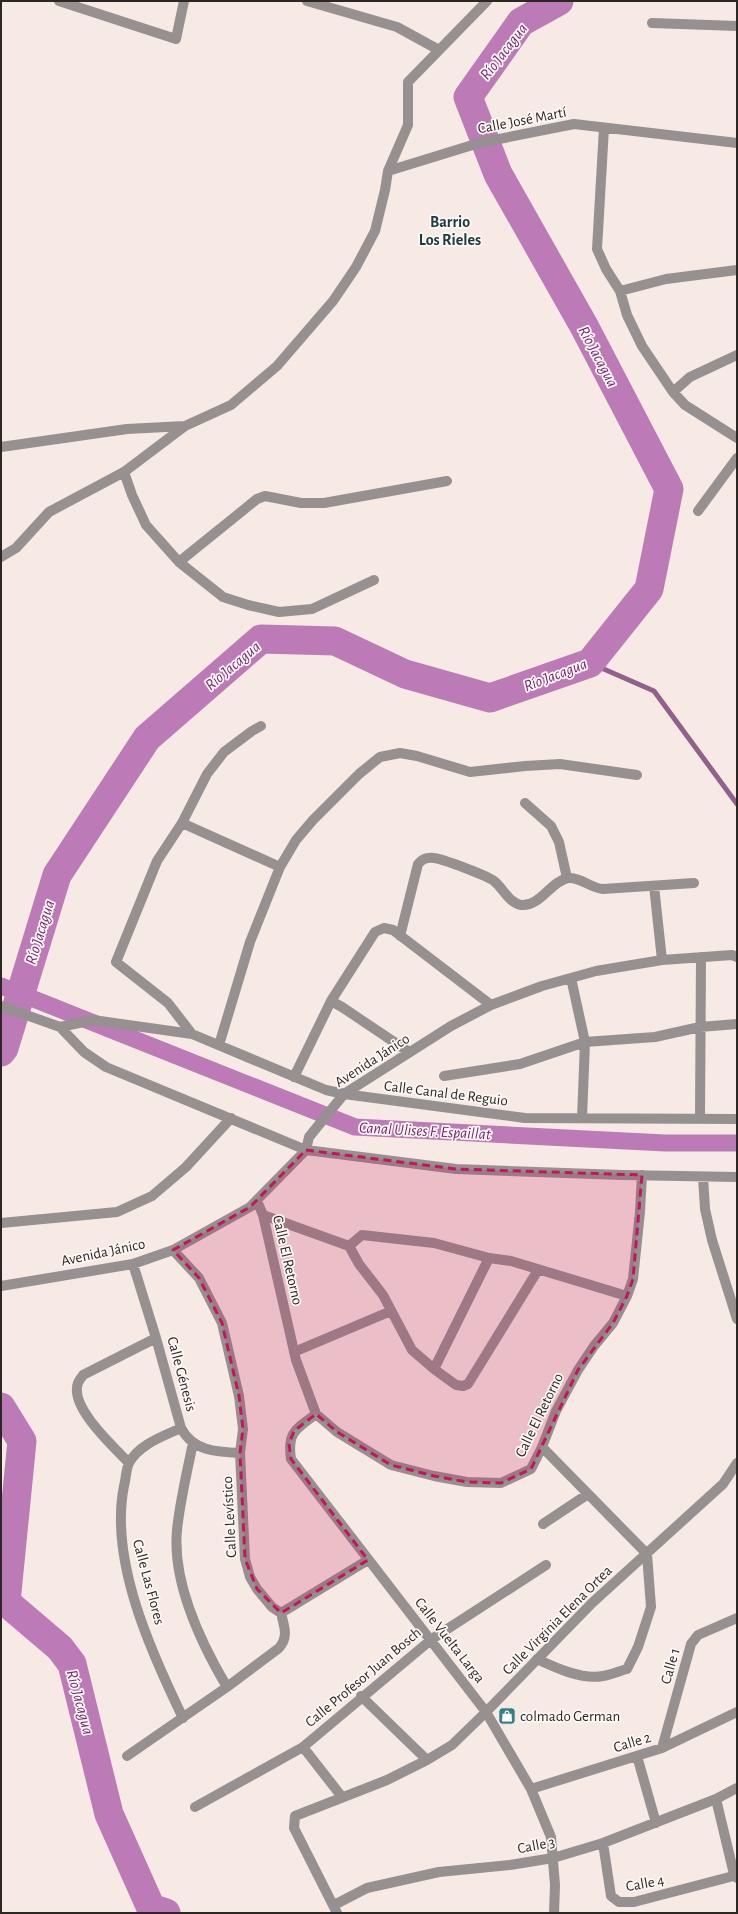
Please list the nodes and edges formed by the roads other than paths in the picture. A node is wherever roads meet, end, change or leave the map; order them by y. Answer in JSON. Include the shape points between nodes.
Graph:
{"nodes":[{"id":1,"x":59,"y":1,"type":"edge"},
{"id":2,"x":184,"y":1,"type":"edge"},
{"id":3,"x":307,"y":1,"type":"edge"},
{"id":4,"x":487,"y":1,"type":"edge"},
{"id":5,"x":652,"y":23,"type":"dead end"},
{"id":6,"x":737,"y":26,"type":"edge"},
{"id":7,"x":439,"y":50,"type":"junction"},
{"id":8,"x":604,"y":128,"type":"junction"},
{"id":9,"x":737,"y":143,"type":"edge"},
{"id":10,"x":388,"y":170,"type":"junction"},
{"id":11,"x":737,"y":270,"type":"edge"},
{"id":12,"x":620,"y":291,"type":"junction"},
{"id":13,"x":737,"y":355,"type":"edge"},
{"id":14,"x":673,"y":392,"type":"junction"},
{"id":15,"x":185,"y":426,"type":"junction"},
{"id":16,"x":737,"y":438,"type":"edge"},
{"id":17,"x":1,"y":447,"type":"edge"},
{"id":18,"x":737,"y":458,"type":"edge"},
{"id":19,"x":124,"y":472,"type":"junction"},
{"id":20,"x":447,"y":481,"type":"dead end"},
{"id":21,"x":698,"y":511,"type":"dead end"},
{"id":22,"x":1,"y":557,"type":"edge"},
{"id":23,"x":179,"y":562,"type":"junction"},
{"id":24,"x":374,"y":580,"type":"dead end"},
{"id":25,"x":261,"y":726,"type":"dead end"},
{"id":26,"x":637,"y":775,"type":"dead end"},
{"id":27,"x":525,"y":803,"type":"dead end"},
{"id":28,"x":182,"y":823,"type":"junction"},
{"id":29,"x":280,"y":867,"type":"junction"},
{"id":30,"x":567,"y":878,"type":"junction"},
{"id":31,"x":694,"y":883,"type":"dead end"},
{"id":32,"x":654,"y":886,"type":"junction"},
{"id":33,"x":400,"y":936,"type":"junction"},
{"id":34,"x":701,"y":957,"type":"junction"},
{"id":35,"x":737,"y":957,"type":"edge"},
{"id":36,"x":662,"y":960,"type":"junction"},
{"id":37,"x":571,"y":978,"type":"junction"},
{"id":38,"x":331,"y":1001,"type":"junction"},
{"id":39,"x":491,"y":1005,"type":"junction"},
{"id":40,"x":1,"y":1006,"type":"edge"},
{"id":41,"x":737,"y":1024,"type":"edge"},
{"id":42,"x":60,"y":1027,"type":"junction"},
{"id":43,"x":700,"y":1027,"type":"junction"},
{"id":44,"x":192,"y":1034,"type":"junction"},
{"id":45,"x":585,"y":1042,"type":"junction"},
{"id":46,"x":219,"y":1045,"type":"junction"},
{"id":47,"x":409,"y":1052,"type":"junction"},
{"id":48,"x":444,"y":1076,"type":"dead end"},
{"id":49,"x":294,"y":1077,"type":"junction"},
{"id":50,"x":340,"y":1098,"type":"junction"},
{"id":51,"x":231,"y":1118,"type":"junction"},
{"id":52,"x":582,"y":1118,"type":"junction"},
{"id":53,"x":700,"y":1118,"type":"junction"},
{"id":54,"x":737,"y":1118,"type":"edge"},
{"id":55,"x":306,"y":1150,"type":"junction"},
{"id":56,"x":642,"y":1175,"type":"junction"},
{"id":57,"x":737,"y":1176,"type":"edge"},
{"id":58,"x":703,"y":1177,"type":"junction"},
{"id":59,"x":257,"y":1201,"type":"junction"},
{"id":60,"x":263,"y":1214,"type":"junction"},
{"id":61,"x":1,"y":1223,"type":"edge"},
{"id":62,"x":349,"y":1246,"type":"junction"},
{"id":63,"x":173,"y":1250,"type":"junction"},
{"id":64,"x":489,"y":1258,"type":"junction"},
{"id":65,"x":133,"y":1264,"type":"junction"},
{"id":66,"x":538,"y":1270,"type":"junction"},
{"id":67,"x":1,"y":1286,"type":"edge"},
{"id":68,"x":626,"y":1296,"type":"junction"},
{"id":69,"x":391,"y":1311,"type":"junction"},
{"id":70,"x":737,"y":1319,"type":"edge"},
{"id":71,"x":156,"y":1338,"type":"junction"},
{"id":72,"x":294,"y":1352,"type":"junction"},
{"id":73,"x":434,"y":1369,"type":"junction"},
{"id":74,"x":316,"y":1414,"type":"junction"},
{"id":75,"x":181,"y":1428,"type":"junction"},
{"id":76,"x":193,"y":1443,"type":"junction"},
{"id":77,"x":542,"y":1447,"type":"junction"},
{"id":78,"x":240,"y":1453,"type":"junction"},
{"id":79,"x":129,"y":1463,"type":"junction"},
{"id":80,"x":737,"y":1463,"type":"edge"},
{"id":81,"x":588,"y":1494,"type":"junction"},
{"id":82,"x":544,"y":1524,"type":"dead end"},
{"id":83,"x":647,"y":1554,"type":"junction"},
{"id":84,"x":368,"y":1560,"type":"junction"},
{"id":85,"x":546,"y":1565,"type":"dead end"},
{"id":86,"x":281,"y":1613,"type":"junction"},
{"id":87,"x":737,"y":1618,"type":"edge"},
{"id":88,"x":432,"y":1639,"type":"junction"},
{"id":89,"x":537,"y":1659,"type":"junction"},
{"id":90,"x":228,"y":1687,"type":"junction"},
{"id":91,"x":361,"y":1696,"type":"junction"},
{"id":92,"x":486,"y":1712,"type":"junction"},
{"id":93,"x":737,"y":1712,"type":"edge"},
{"id":94,"x":183,"y":1718,"type":"junction"},
{"id":95,"x":303,"y":1747,"type":"junction"},
{"id":96,"x":662,"y":1748,"type":"junction"},
{"id":97,"x":127,"y":1756,"type":"dead end"},
{"id":98,"x":637,"y":1756,"type":"junction"},
{"id":99,"x":427,"y":1760,"type":"junction"},
{"id":100,"x":737,"y":1788,"type":"edge"},
{"id":101,"x":531,"y":1789,"type":"junction"},
{"id":102,"x":342,"y":1797,"type":"junction"},
{"id":103,"x":716,"y":1799,"type":"junction"},
{"id":104,"x":195,"y":1807,"type":"dead end"},
{"id":105,"x":656,"y":1823,"type":"junction"},
{"id":106,"x":603,"y":1843,"type":"junction"},
{"id":107,"x":553,"y":1858,"type":"junction"},
{"id":108,"x":737,"y":1876,"type":"edge"},
{"id":109,"x":336,"y":1909,"type":"edge"},
{"id":110,"x":554,"y":1913,"type":"edge"}],
"edges":[{"from":1,"to":2,"type":"street","via":[[176,39]]},
{"from":3,"to":7,"type":"street","via":[[397,27]]},
{"from":4,"to":7,"type":"street"},
{"from":5,"to":6,"type":"street"},
{"from":7,"to":10,"type":"street","via":[[408,82],[408,125]]},
{"from":8,"to":9,"type":"street","name":"Calle José Martí"},
{"from":8,"to":10,"type":"street","name":"Calle José Martí","via":[[574,124],[479,143]]},
{"from":8,"to":12,"type":"street","via":[[597,249]]},
{"from":10,"to":15,"type":"street","via":[[386,190],[375,231],[356,267],[333,301],[277,366],[231,405]]},
{"from":11,"to":12,"type":"street","via":[[666,279]]},
{"from":12,"to":14,"type":"street","via":[[627,315],[642,346]]},
{"from":13,"to":14,"type":"street","via":[[690,377]]},
{"from":14,"to":16,"type":"street","via":[[685,405]]},
{"from":15,"to":17,"type":"street","via":[[127,429]]},
{"from":15,"to":19,"type":"street"},
{"from":18,"to":21,"type":"street"},
{"from":19,"to":22,"type":"street","via":[[49,512],[16,548]]},
{"from":19,"to":23,"type":"street","via":[[146,525]]},
{"from":20,"to":23,"type":"street","via":[[324,503],[301,503],[265,496],[257,499]]},
{"from":23,"to":24,"type":"street","via":[[223,597],[279,612],[312,609]]},
{"from":25,"to":28,"type":"street","via":[[224,752],[207,774]]},
{"from":26,"to":29,"type":"street","via":[[560,764],[470,772],[400,753],[380,757],[359,774],[313,820],[296,840]]},
{"from":27,"to":30,"type":"street","via":[[550,826],[559,842]]},
{"from":28,"to":29,"type":"street"},
{"from":28,"to":44,"type":"street","via":[[157,861],[116,962],[168,1003]]},
{"from":29,"to":46,"type":"street","via":[[250,942]]},
{"from":30,"to":32,"type":"street","via":[[576,878],[594,888]]},
{"from":30,"to":33,"type":"street","via":[[559,881],[532,903],[521,905],[512,900],[493,880],[440,859],[428,858],[418,864]]},
{"from":31,"to":32,"type":"street"},
{"from":32,"to":36,"type":"street"},
{"from":33,"to":38,"type":"street","via":[[393,930],[384,928],[375,932]]},
{"from":33,"to":39,"type":"street"},
{"from":34,"to":35,"type":"street","name":"Avenida Jánico"},
{"from":34,"to":36,"type":"street","name":"Avenida Jánico"},
{"from":34,"to":43,"type":"street"},
{"from":36,"to":37,"type":"street","name":"Avenida Jánico","via":[[596,971]]},
{"from":37,"to":39,"type":"street","name":"Avenida Jánico"},
{"from":37,"to":45,"type":"street"},
{"from":38,"to":47,"type":"street"},
{"from":38,"to":49,"type":"street"},
{"from":39,"to":47,"type":"street","name":"Avenida Jánico"},
{"from":40,"to":42,"type":"street"},
{"from":41,"to":43,"type":"street"},
{"from":42,"to":44,"type":"street","name":"Calle Canal de Reguio","via":[[93,1020]]},
{"from":42,"to":51,"type":"street","via":[[84,1052],[106,1067]]},
{"from":43,"to":45,"type":"street","via":[[655,1037]]},
{"from":43,"to":53,"type":"street"},
{"from":44,"to":46,"type":"street","name":"Calle Canal de Reguio"},
{"from":45,"to":48,"type":"street","via":[[520,1064]]},
{"from":45,"to":52,"type":"street"},
{"from":46,"to":49,"type":"street","name":"Calle Canal de Reguio"},
{"from":47,"to":50,"type":"street","name":"Avenida Jánico"},
{"from":49,"to":50,"type":"street","name":"Calle Canal de Reguio"},
{"from":50,"to":52,"type":"street","name":"Calle Canal de Reguio","via":[[526,1118]]},
{"from":50,"to":55,"type":"street","name":"Avenida Jánico","via":[[309,1137]]},
{"from":51,"to":55,"type":"street"},
{"from":51,"to":61,"type":"street","via":[[186,1167],[152,1196],[117,1212]]},
{"from":52,"to":53,"type":"street","name":"Calle Canal de Reguio"},
{"from":53,"to":54,"type":"street","name":"Calle Canal de Reguio"},
{"from":55,"to":56,"type":"street","via":[[456,1169]]},
{"from":55,"to":59,"type":"street","name":"Avenida Jánico"},
{"from":56,"to":58,"type":"street"},
{"from":56,"to":68,"type":"street","name":"Calle El Retorno","via":[[633,1279]]},
{"from":57,"to":58,"type":"street"},
{"from":58,"to":70,"type":"street","via":[[705,1209],[712,1240]]},
{"from":59,"to":60,"type":"street","name":"Calle El Retorno"},
{"from":59,"to":63,"type":"street","name":"Avenida Jánico"},
{"from":60,"to":62,"type":"street"},
{"from":60,"to":72,"type":"street","name":"Calle El Retorno"},
{"from":62,"to":64,"type":"street","via":[[362,1235],[434,1244]]},
{"from":62,"to":69,"type":"street"},
{"from":63,"to":65,"type":"street","name":"Avenida Jánico"},
{"from":63,"to":78,"type":"street","name":"Calle Levístico","via":[[199,1278],[222,1322],[239,1396],[243,1429]]},
{"from":64,"to":66,"type":"street"},
{"from":64,"to":73,"type":"street"},
{"from":65,"to":67,"type":"street","name":"Avenida Jánico"},
{"from":65,"to":71,"type":"street","name":"Calle Génesis"},
{"from":66,"to":68,"type":"street"},
{"from":66,"to":73,"type":"street","via":[[468,1384],[456,1385]]},
{"from":68,"to":77,"type":"street","name":"Calle El Retorno","via":[[613,1322],[578,1370],[556,1411]]},
{"from":69,"to":72,"type":"street"},
{"from":69,"to":73,"type":"street","via":[[412,1350]]},
{"from":71,"to":75,"type":"street","name":"Calle Génesis"},
{"from":71,"to":79,"type":"street","via":[[83,1375],[78,1383],[78,1394],[84,1412]]},
{"from":72,"to":74,"type":"street","name":"Calle El Retorno"},
{"from":74,"to":77,"type":"street","name":"Calle El Retorno","via":[[337,1432],[391,1465],[467,1482],[501,1483],[530,1469]]},
{"from":74,"to":84,"type":"street","name":"Calle Vuelta Larga","via":[[294,1431],[289,1444],[291,1459]]},
{"from":75,"to":76,"type":"street","name":"Calle Génesis","via":[[186,1438]]},
{"from":75,"to":79,"type":"street","name":"Calle Las Flores","via":[[142,1448]]},
{"from":76,"to":78,"type":"street","via":[[224,1452]]},
{"from":76,"to":90,"type":"street","via":[[177,1531],[178,1562],[185,1594],[200,1636]]},
{"from":77,"to":81,"type":"street"},
{"from":78,"to":86,"type":"street","name":"Calle Levístico","via":[[245,1559],[250,1577],[257,1589],[272,1607]]},
{"from":79,"to":94,"type":"street","name":"Calle Las Flores","via":[[121,1503],[121,1542],[137,1608],[159,1668]]},
{"from":80,"to":83,"type":"street","name":"Calle Virginia Elena Ortea","via":[[723,1484]]},
{"from":81,"to":82,"type":"street"},
{"from":81,"to":83,"type":"street"},
{"from":83,"to":89,"type":"street","name":"Calle Virginia Elena Ortea","via":[[592,1603]]},
{"from":83,"to":89,"type":"street","via":[[651,1607],[638,1647],[627,1669],[602,1676],[583,1675],[562,1671]]},
{"from":84,"to":86,"type":"street"},
{"from":84,"to":88,"type":"street","name":"Calle Vuelta Larga"},
{"from":85,"to":88,"type":"street","name":"Calle Profesor Juan Bosch"},
{"from":86,"to":90,"type":"street","via":[[285,1634],[282,1644]]},
{"from":87,"to":96,"type":"street","name":"Calle 1","via":[[698,1635],[691,1644]]},
{"from":88,"to":91,"type":"street","name":"Calle Profesor Juan Bosch"},
{"from":88,"to":92,"type":"street","name":"Calle Vuelta Larga"},
{"from":89,"to":92,"type":"street","name":"Calle Virginia Elena Ortea"},
{"from":90,"to":94,"type":"street"},
{"from":91,"to":95,"type":"street","name":"Calle Profesor Juan Bosch"},
{"from":91,"to":99,"type":"street"},
{"from":92,"to":99,"type":"street","name":"Calle Virginia Elena Ortea","via":[[452,1745]]},
{"from":92,"to":101,"type":"street","name":"Calle Vuelta Larga"},
{"from":93,"to":96,"type":"street","name":"Calle 2"},
{"from":94,"to":97,"type":"street"},
{"from":95,"to":102,"type":"street"},
{"from":95,"to":104,"type":"street","name":"Calle Profesor Juan Bosch"},
{"from":96,"to":98,"type":"street","name":"Calle 2"},
{"from":98,"to":101,"type":"street","name":"Calle 2"},
{"from":98,"to":105,"type":"street"},
{"from":99,"to":102,"type":"street","name":"Calle Virginia Elena Ortea","via":[[387,1780]]},
{"from":100,"to":103,"type":"street","name":"Calle 3"},
{"from":101,"to":107,"type":"street","name":"Calle Vuelta Larga","via":[[551,1837]]},
{"from":102,"to":109,"type":"street","name":"Calle Virginia Elena Ortea","via":[[295,1816],[294,1828]]},
{"from":103,"to":105,"type":"street","name":"Calle 3"},
{"from":103,"to":108,"type":"street"},
{"from":105,"to":106,"type":"street","name":"Calle 3"},
{"from":106,"to":107,"type":"street","name":"Calle 3"},
{"from":106,"to":108,"type":"street","name":"Calle 4","via":[[611,1896],[619,1902],[648,1899]]},
{"from":107,"to":109,"type":"street","name":"Calle 3","via":[[439,1872],[367,1888]]},
{"from":107,"to":110,"type":"street","name":"Calle Vuelta Larga"}]}
